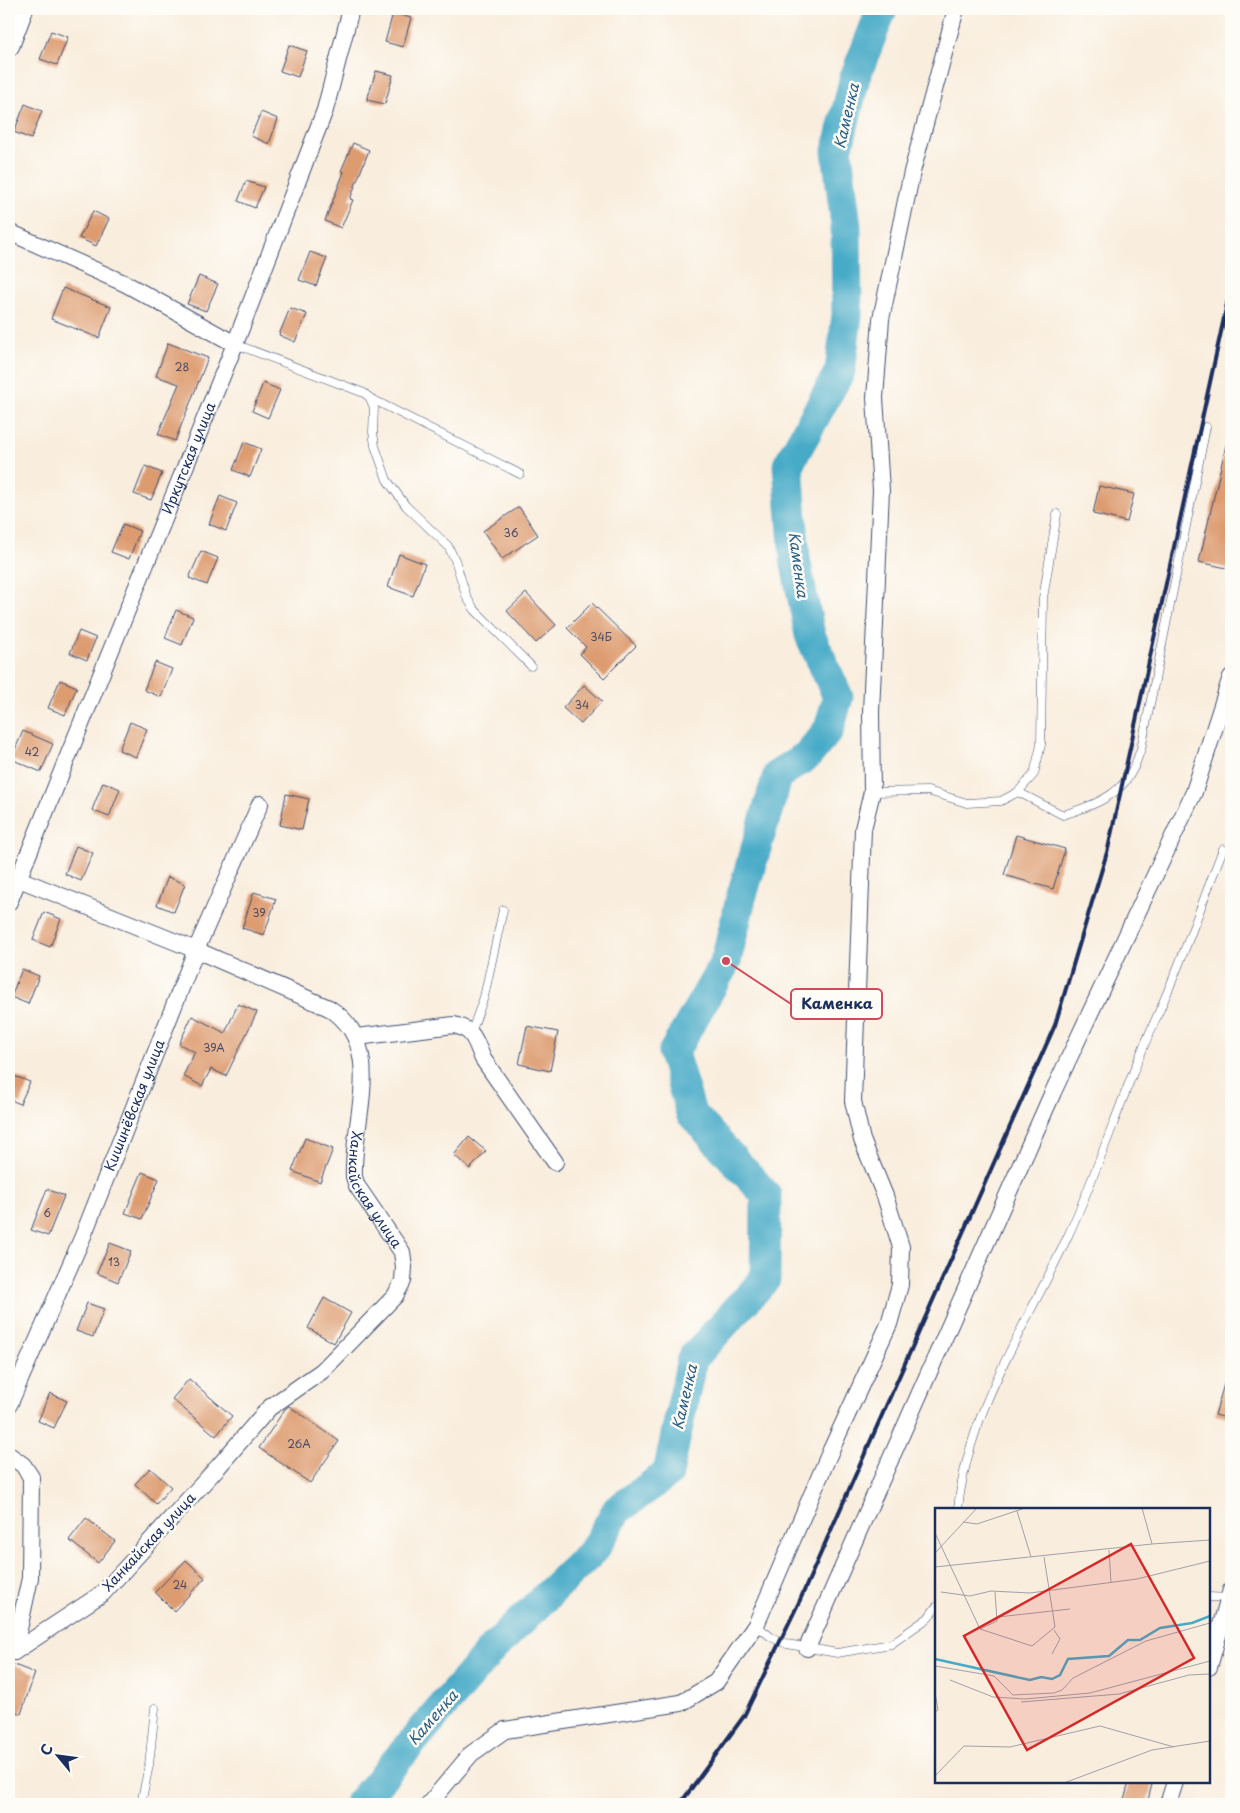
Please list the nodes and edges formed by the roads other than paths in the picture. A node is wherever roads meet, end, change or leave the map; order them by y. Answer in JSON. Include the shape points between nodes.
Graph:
{"nodes":[{"id":1,"x":23,"y":9,"type":"edge"},
{"id":2,"x":351,"y":9,"type":"edge"},
{"id":3,"x":956,"y":9,"type":"edge"},
{"id":4,"x":9,"y":46,"type":"edge"},
{"id":5,"x":9,"y":232,"type":"edge"},
{"id":6,"x":235,"y":344,"type":"junction"},
{"id":7,"x":370,"y":398,"type":"junction"},
{"id":8,"x":1206,"y":427,"type":"dead end"},
{"id":9,"x":520,"y":474,"type":"dead end"},
{"id":10,"x":1057,"y":514,"type":"dead end"},
{"id":11,"x":531,"y":666,"type":"dead end"},
{"id":12,"x":1231,"y":677,"type":"edge"},
{"id":13,"x":872,"y":792,"type":"junction"},
{"id":14,"x":1018,"y":792,"type":"junction"},
{"id":15,"x":260,"y":804,"type":"dead end"},
{"id":16,"x":1223,"y":849,"type":"dead end"},
{"id":17,"x":14,"y":876,"type":"edge"},
{"id":18,"x":9,"y":902,"type":"edge"},
{"id":19,"x":503,"y":910,"type":"dead end"},
{"id":20,"x":196,"y":950,"type":"junction"},
{"id":21,"x":471,"y":1033,"type":"junction"},
{"id":22,"x":357,"y":1038,"type":"junction"},
{"id":23,"x":555,"y":1162,"type":"dead end"},
{"id":24,"x":9,"y":1405,"type":"edge"},
{"id":25,"x":9,"y":1455,"type":"edge"},
{"id":26,"x":958,"y":1508,"type":"edge"},
{"id":27,"x":1231,"y":1596,"type":"edge"},
{"id":28,"x":1210,"y":1597,"type":"edge"},
{"id":29,"x":932,"y":1617,"type":"edge"},
{"id":30,"x":756,"y":1625,"type":"junction"},
{"id":31,"x":806,"y":1648,"type":"junction"},
{"id":32,"x":12,"y":1652,"type":"edge"},
{"id":33,"x":1210,"y":1664,"type":"edge"},
{"id":34,"x":154,"y":1708,"type":"dead end"},
{"id":35,"x":1175,"y":1783,"type":"edge"},
{"id":36,"x":141,"y":1804,"type":"edge"},
{"id":37,"x":429,"y":1804,"type":"edge"},
{"id":38,"x":1168,"y":1804,"type":"edge"}],
"edges":[{"from":1,"to":4,"type":"street"},
{"from":2,"to":6,"type":"street","name":"Иркутская улица","via":[[325,110]]},
{"from":3,"to":13,"type":"street","via":[[912,172],[881,318],[875,398],[881,490],[871,712]]},
{"from":5,"to":6,"type":"street","via":[[126,284]]},
{"from":6,"to":7,"type":"lane"},
{"from":6,"to":17,"type":"street","name":"Иркутская улица"},
{"from":7,"to":9,"type":"lane"},
{"from":7,"to":11,"type":"lane","via":[[374,408],[375,446],[388,480],[406,506],[448,546],[466,598],[475,610]]},
{"from":8,"to":14,"type":"lane","via":[[1140,749],[1132,771],[1121,787],[1091,807],[1063,815]]},
{"from":10,"to":14,"type":"lane","via":[[1043,598],[1041,746],[1034,774]]},
{"from":12,"to":31,"type":"street","via":[[1194,792],[1053,1092]]},
{"from":13,"to":14,"type":"lane","via":[[928,791],[967,803],[1001,801]]},
{"from":13,"to":30,"type":"street","via":[[863,829],[853,1101],[862,1140],[901,1247],[900,1285],[889,1324]]},
{"from":15,"to":20,"type":"street","name":"Кишинёвская улица"},
{"from":16,"to":26,"type":"lane","via":[[1101,1158],[985,1406],[969,1449]]},
{"from":17,"to":18,"type":"street","name":"Иркутская улица"},
{"from":17,"to":20,"type":"street","name":"Ханкайская улица"},
{"from":19,"to":21,"type":"lane","via":[[484,997]]},
{"from":20,"to":22,"type":"street","name":"Ханкайская улица","via":[[329,1008],[348,1023]]},
{"from":20,"to":24,"type":"street","name":"Кишинёвская улица","via":[[83,1236]]},
{"from":21,"to":22,"type":"street","via":[[454,1024]]},
{"from":21,"to":23,"type":"street","via":[[483,1059]]},
{"from":22,"to":32,"type":"street","name":"Ханкайская улица","via":[[363,1068],[354,1177],[402,1252],[403,1281],[395,1296],[322,1371],[269,1408],[103,1593]]},
{"from":25,"to":32,"type":"street","via":[[31,1477],[30,1578]]},
{"from":27,"to":28,"type":"lane"},
{"from":27,"to":33,"type":"street"},
{"from":29,"to":31,"type":"lane","via":[[891,1644],[837,1653]]},
{"from":30,"to":31,"type":"lane","via":[[786,1644]]},
{"from":30,"to":37,"type":"street","via":[[716,1682],[681,1703],[505,1730],[471,1754]]},
{"from":34,"to":36,"type":"lane","via":[[149,1765]]},
{"from":35,"to":38,"type":"street"}]}
